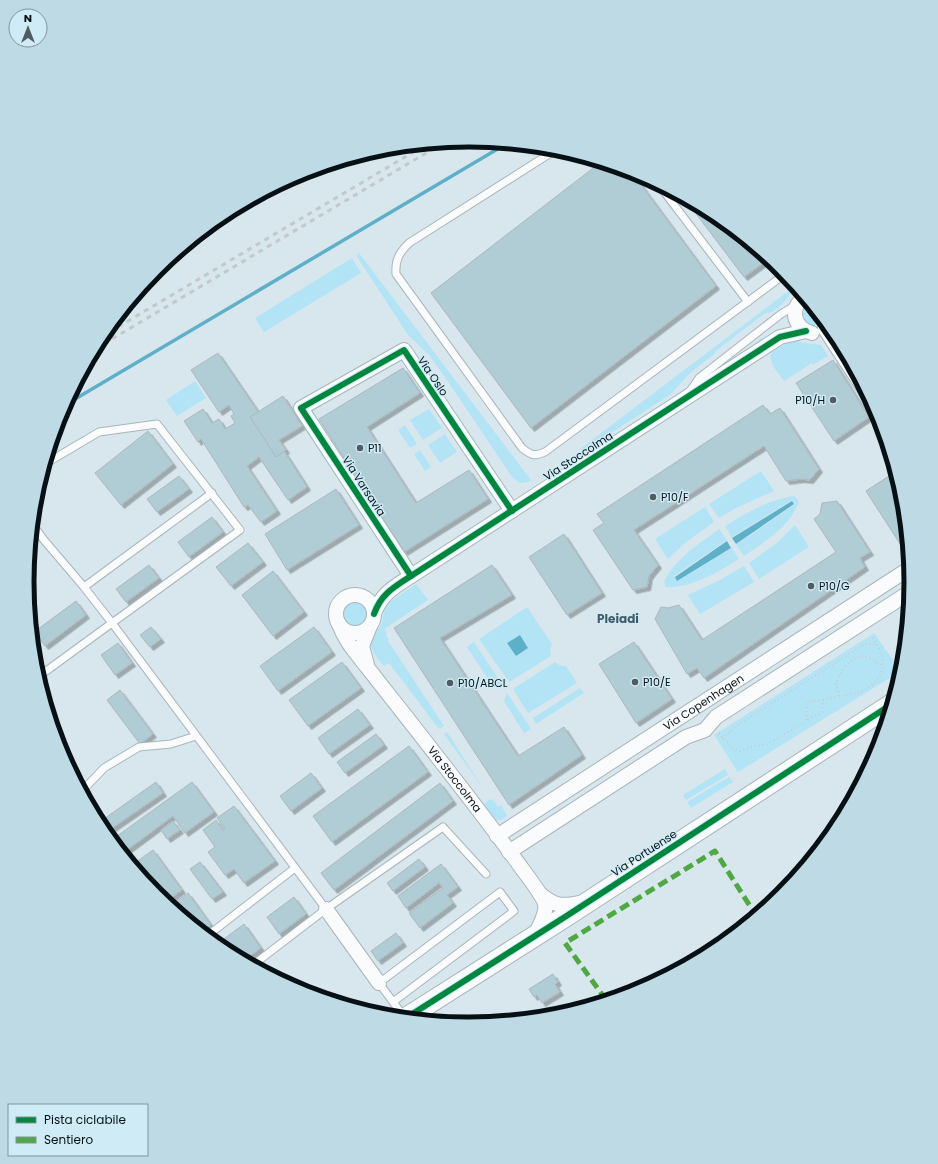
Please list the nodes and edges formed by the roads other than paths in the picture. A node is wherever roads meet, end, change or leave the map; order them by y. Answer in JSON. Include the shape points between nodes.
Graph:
{"nodes":[{"id":1,"x":549,"y":154,"type":"edge"},
{"id":2,"x":667,"y":195,"type":"edge"},
{"id":3,"x":780,"y":278,"type":"edge"},
{"id":4,"x":748,"y":302,"type":"junction"},
{"id":5,"x":799,"y":306,"type":"edge"},
{"id":6,"x":823,"y":330,"type":"edge"},
{"id":7,"x":806,"y":331,"type":"junction"},
{"id":8,"x":780,"y":337,"type":"junction"},
{"id":9,"x":685,"y":398,"type":"junction"},
{"id":10,"x":301,"y":408,"type":"joint"},
{"id":11,"x":52,"y":460,"type":"edge"},
{"id":12,"x":212,"y":493,"type":"junction"},
{"id":13,"x":512,"y":511,"type":"junction"},
{"id":14,"x":37,"y":531,"type":"edge"},
{"id":15,"x":904,"y":572,"type":"edge"},
{"id":16,"x":411,"y":576,"type":"junction"},
{"id":17,"x":84,"y":587,"type":"junction"},
{"id":18,"x":392,"y":589,"type":"junction"},
{"id":19,"x":903,"y":596,"type":"edge"},
{"id":20,"x":363,"y":597,"type":"junction"},
{"id":21,"x":372,"y":620,"type":"junction"},
{"id":22,"x":112,"y":623,"type":"junction"},
{"id":23,"x":339,"y":624,"type":"junction"},
{"id":24,"x":367,"y":667,"type":"junction"},
{"id":25,"x":43,"y":673,"type":"edge"},
{"id":26,"x":699,"y":705,"type":"junction"},
{"id":27,"x":885,"y":709,"type":"edge"},
{"id":28,"x":686,"y":713,"type":"junction"},
{"id":29,"x":714,"y":729,"type":"junction"},
{"id":30,"x":696,"y":733,"type":"junction"},
{"id":31,"x":196,"y":736,"type":"junction"},
{"id":32,"x":86,"y":787,"type":"edge"},
{"id":33,"x":497,"y":836,"type":"junction"},
{"id":34,"x":509,"y":852,"type":"junction"},
{"id":35,"x":295,"y":868,"type":"junction"},
{"id":36,"x":486,"y":874,"type":"dead end"},
{"id":37,"x":539,"y":894,"type":"junction"},
{"id":38,"x":592,"y":900,"type":"junction"},
{"id":39,"x":326,"y":909,"type":"junction"},
{"id":40,"x":211,"y":933,"type":"edge"},
{"id":41,"x":534,"y":937,"type":"junction"},
{"id":42,"x":257,"y":962,"type":"edge"},
{"id":43,"x":379,"y":983,"type":"junction"},
{"id":44,"x":393,"y":1002,"type":"junction"},
{"id":45,"x":400,"y":1011,"type":"edge"},
{"id":46,"x":413,"y":1013,"type":"edge"}],
"edges":[{"from":1,"to":4,"type":"lane","via":[[409,243],[397,257],[395,266],[396,274],[522,448],[531,454],[539,455],[545,452]]},
{"from":2,"to":4,"type":"lane"},
{"from":3,"to":4,"type":"lane"},
{"from":5,"to":7,"type":"street","via":[[798,324]]},
{"from":5,"to":8,"type":"street","name":"Via Stoccolma"},
{"from":5,"to":9,"type":"lane","via":[[781,314],[699,378]]},
{"from":6,"to":7,"type":"street","name":"Via Stoccolma","via":[[813,333]]},
{"from":7,"to":8,"type":"street","name":"Via Stoccolma"},
{"from":8,"to":9,"type":"street","name":"Via Stoccolma"},
{"from":9,"to":13,"type":"street","name":"Via Stoccolma"},
{"from":10,"to":13,"type":"street","name":"Via Oslo","via":[[404,350]]},
{"from":10,"to":16,"type":"street","name":"Via Varsavia"},
{"from":11,"to":12,"type":"lane","via":[[99,432],[157,424]]},
{"from":12,"to":17,"type":"lane"},
{"from":12,"to":22,"type":"lane","via":[[240,530]]},
{"from":13,"to":16,"type":"street","name":"Via Stoccolma"},
{"from":14,"to":17,"type":"lane"},
{"from":15,"to":26,"type":"street","name":"Via Copenhagen"},
{"from":16,"to":18,"type":"street","name":"Via Stoccolma"},
{"from":17,"to":22,"type":"lane"},
{"from":18,"to":20,"type":"street","name":"Via Stoccolma"},
{"from":18,"to":21,"type":"street","name":"Via Stoccolma","via":[[378,603]]},
{"from":19,"to":29,"type":"street","name":"Via Copenhagen","via":[[723,713],[716,718]]},
{"from":20,"to":21,"type":"street","via":[[371,604]]},
{"from":20,"to":23,"type":"street","via":[[351,596],[341,602],[336,613]]},
{"from":21,"to":23,"type":"street","via":[[365,630],[354,633],[348,632]]},
{"from":21,"to":24,"type":"street","name":"Via Stoccolma","via":[[362,646]]},
{"from":22,"to":25,"type":"lane"},
{"from":22,"to":31,"type":"lane"},
{"from":23,"to":24,"type":"street","name":"Via Stoccolma","via":[[343,636]]},
{"from":24,"to":33,"type":"street","name":"Via Stoccolma"},
{"from":26,"to":28,"type":"street","name":"Via Copenhagen"},
{"from":26,"to":29,"type":"street","via":[[707,711]]},
{"from":27,"to":38,"type":"street","name":"Via Portuense"},
{"from":28,"to":30,"type":"street","via":[[687,722]]},
{"from":28,"to":33,"type":"street","name":"Via Copenhagen"},
{"from":29,"to":30,"type":"street","name":"Via Copenhagen"},
{"from":30,"to":34,"type":"street","name":"Via Copenhagen"},
{"from":31,"to":32,"type":"lane","via":[[171,744],[139,747],[104,768]]},
{"from":31,"to":35,"type":"lane"},
{"from":33,"to":34,"type":"street","name":"Via Stoccolma"},
{"from":34,"to":37,"type":"street","name":"Via Stoccolma"},
{"from":35,"to":39,"type":"lane"},
{"from":35,"to":40,"type":"lane"},
{"from":36,"to":39,"type":"lane","via":[[443,827]]},
{"from":37,"to":38,"type":"street","name":"Via Stoccolma","via":[[549,902],[562,905]]},
{"from":37,"to":41,"type":"street","name":"Via Stoccolma","via":[[545,904],[541,923]]},
{"from":38,"to":41,"type":"street","name":"Via Portuense"},
{"from":39,"to":42,"type":"lane"},
{"from":39,"to":43,"type":"street"},
{"from":41,"to":46,"type":"street","name":"Via Portuense"},
{"from":43,"to":44,"type":"lane"},
{"from":43,"to":44,"type":"lane","via":[[500,892],[514,911]]},
{"from":44,"to":45,"type":"lane"}]}
